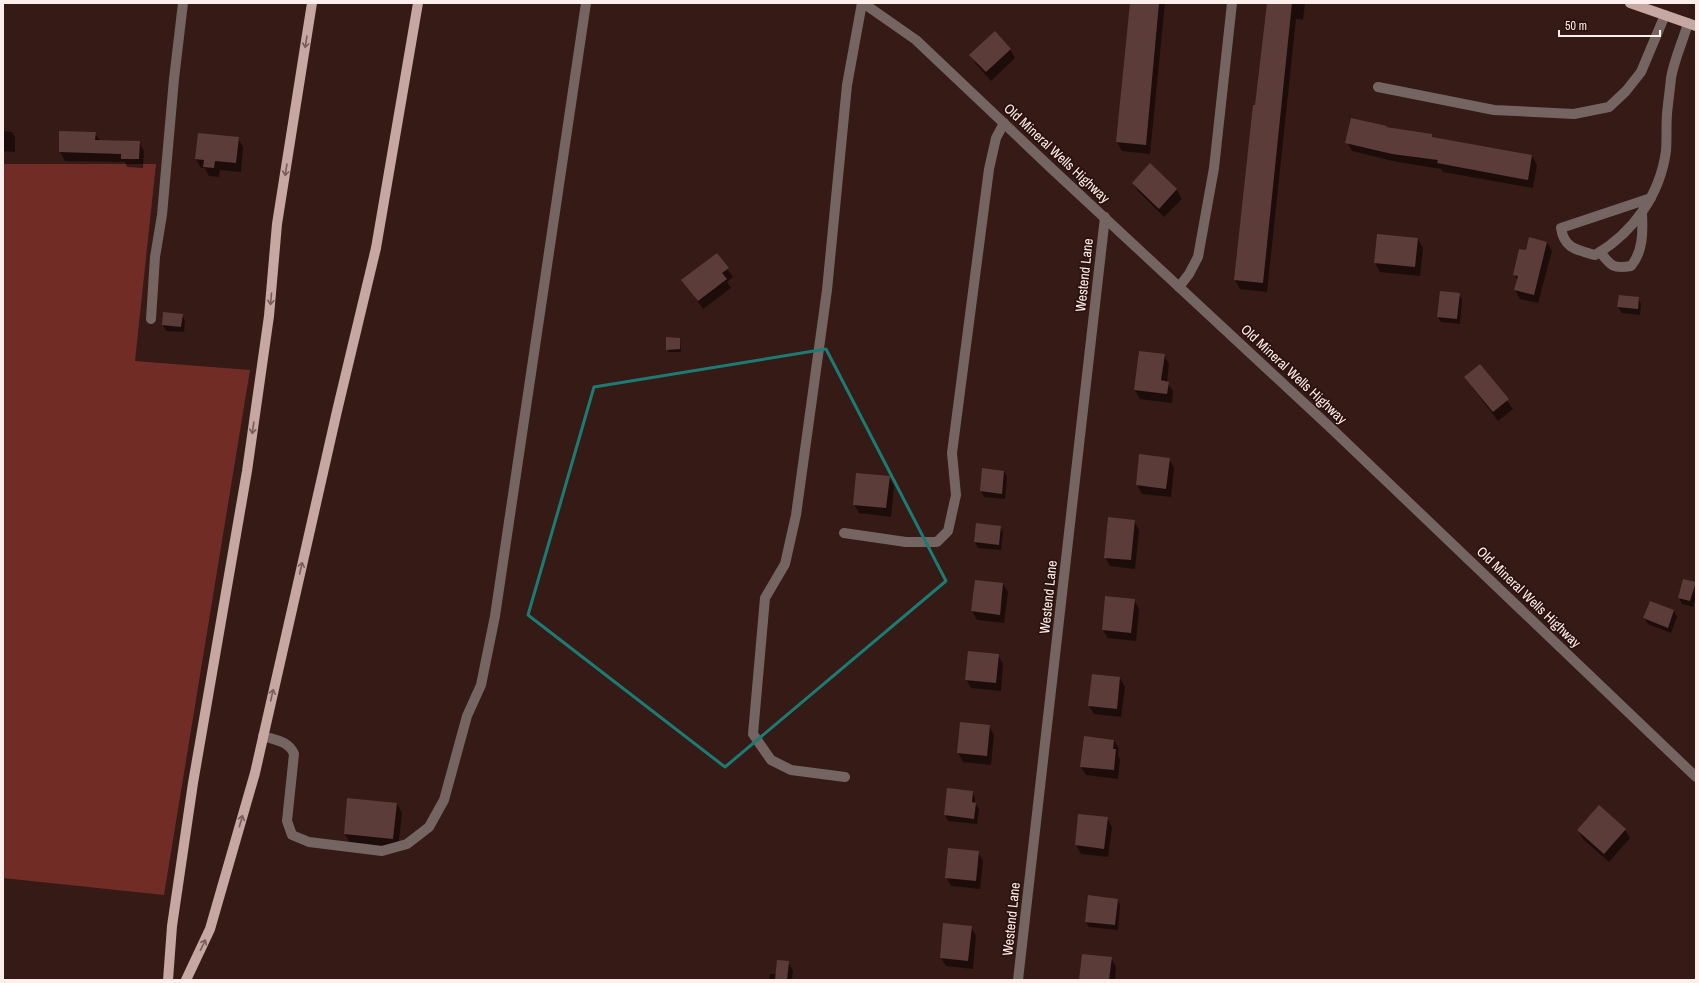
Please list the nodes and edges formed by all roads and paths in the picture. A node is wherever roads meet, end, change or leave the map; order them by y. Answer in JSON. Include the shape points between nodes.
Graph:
{"nodes":[{"id":1,"x":183,"y":3,"type":"edge"},
{"id":2,"x":312,"y":3,"type":"edge"},
{"id":3,"x":418,"y":3,"type":"edge"},
{"id":4,"x":586,"y":3,"type":"edge"},
{"id":5,"x":863,"y":3,"type":"edge"},
{"id":6,"x":1232,"y":3,"type":"edge"},
{"id":7,"x":1630,"y":3,"type":"edge"},
{"id":8,"x":1665,"y":15,"type":"junction"},
{"id":9,"x":1692,"y":24,"type":"edge"},
{"id":10,"x":1378,"y":87,"type":"dead end"},
{"id":11,"x":1004,"y":123,"type":"junction"},
{"id":12,"x":1651,"y":198,"type":"junction"},
{"id":13,"x":1642,"y":214,"type":"junction"},
{"id":14,"x":1104,"y":217,"type":"junction"},
{"id":15,"x":1600,"y":252,"type":"junction"},
{"id":16,"x":1179,"y":287,"type":"junction"},
{"id":17,"x":151,"y":319,"type":"dead end"},
{"id":18,"x":844,"y":533,"type":"dead end"},
{"id":19,"x":263,"y":736,"type":"junction"},
{"id":20,"x":845,"y":777,"type":"dead end"},
{"id":21,"x":1696,"y":777,"type":"edge"},
{"id":22,"x":168,"y":980,"type":"edge"},
{"id":23,"x":186,"y":980,"type":"edge"},
{"id":24,"x":1018,"y":980,"type":"edge"}],
"edges":[{"from":1,"to":17,"type":"street","via":[[162,215],[155,257]]},
{"from":2,"to":22,"type":"main road","one_way":true,"via":[[277,224],[269,316],[247,471],[192,791],[172,926]]},
{"from":19,"to":3,"type":"main road","one_way":true,"via":[[376,248]]},
{"from":4,"to":19,"type":"street","via":[[495,616],[481,685],[467,716],[444,800],[429,827],[407,844],[382,851],[309,842],[292,835],[288,829],[294,754],[292,748]]},
{"from":5,"to":11,"type":"street","name":"Old Mineral Wells Highway","via":[[916,40]]},
{"from":5,"to":20,"type":"street","via":[[847,85],[827,290],[796,515],[785,564],[766,598],[752,734],[771,760],[791,770]]},
{"from":6,"to":16,"type":"street","via":[[1214,168],[1198,257]]},
{"from":7,"to":8,"type":"main road"},
{"from":8,"to":9,"type":"main road"},
{"from":8,"to":10,"type":"street","via":[[1641,72],[1609,107],[1574,114],[1501,111]]},
{"from":9,"to":12,"type":"street","via":[[1672,76],[1666,151]]},
{"from":11,"to":14,"type":"street","name":"Old Mineral Wells Highway"},
{"from":11,"to":18,"type":"street","via":[[996,138],[989,169],[952,453],[956,495],[948,531],[937,542],[906,542]]},
{"from":12,"to":13,"type":"street"},
{"from":12,"to":15,"type":"street","via":[[1561,228],[1563,239],[1573,248],[1595,255]]},
{"from":13,"to":15,"type":"street","via":[[1613,244]]},
{"from":13,"to":15,"type":"street","via":[[1643,231],[1638,257],[1630,266],[1617,268]]},
{"from":14,"to":16,"type":"street","name":"Old Mineral Wells Highway"},
{"from":14,"to":24,"type":"street","name":"Westend Lane"},
{"from":16,"to":21,"type":"street","name":"Old Mineral Wells Highway"},
{"from":23,"to":19,"type":"main road","one_way":true,"via":[[210,929],[255,773]]}]}
